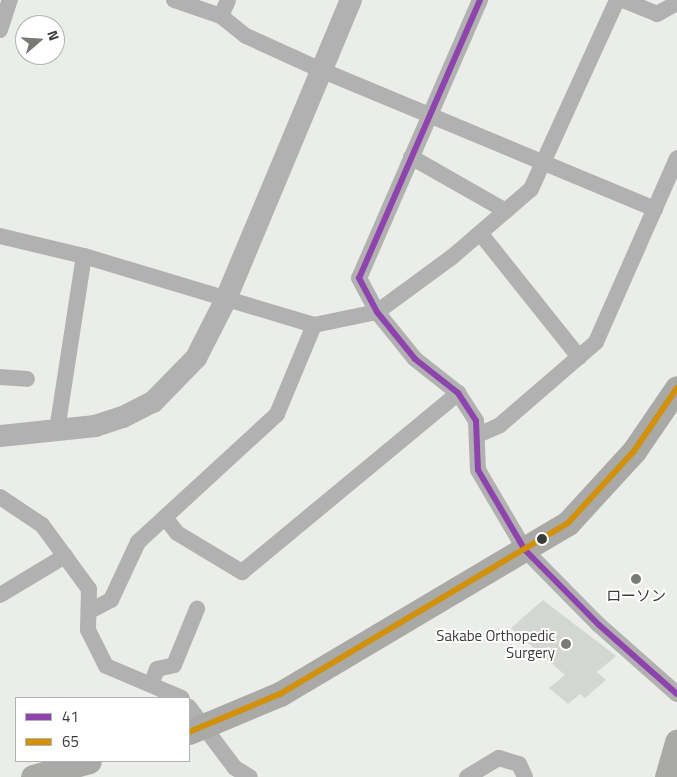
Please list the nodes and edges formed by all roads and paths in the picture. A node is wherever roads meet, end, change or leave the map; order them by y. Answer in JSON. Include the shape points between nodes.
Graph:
{"nodes":[{"id":1,"x":10,"y":0,"type":"edge"},
{"id":2,"x":174,"y":0,"type":"edge"},
{"id":3,"x":228,"y":0,"type":"edge"},
{"id":4,"x":351,"y":0,"type":"edge"},
{"id":5,"x":480,"y":0,"type":"edge"},
{"id":6,"x":617,"y":0,"type":"edge"},
{"id":7,"x":623,"y":0,"type":"edge"},
{"id":8,"x":677,"y":2,"type":"edge"},
{"id":9,"x":222,"y":16,"type":"junction"},
{"id":10,"x":0,"y":30,"type":"edge"},
{"id":11,"x":322,"y":70,"type":"junction"},
{"id":12,"x":430,"y":116,"type":"junction"},
{"id":13,"x":411,"y":157,"type":"junction"},
{"id":14,"x":544,"y":165,"type":"junction"},
{"id":15,"x":676,"y":165,"type":"edge"},
{"id":16,"x":655,"y":209,"type":"junction"},
{"id":17,"x":506,"y":212,"type":"junction"},
{"id":18,"x":480,"y":233,"type":"junction"},
{"id":19,"x":0,"y":236,"type":"edge"},
{"id":20,"x":84,"y":256,"type":"junction"},
{"id":21,"x":225,"y":301,"type":"junction"},
{"id":22,"x":377,"y":312,"type":"junction"},
{"id":23,"x":314,"y":325,"type":"junction"},
{"id":24,"x":579,"y":357,"type":"junction"},
{"id":25,"x":0,"y":377,"type":"edge"},
{"id":26,"x":27,"y":379,"type":"dead end"},
{"id":27,"x":677,"y":388,"type":"edge"},
{"id":28,"x":458,"y":393,"type":"junction"},
{"id":29,"x":57,"y":430,"type":"junction"},
{"id":30,"x":478,"y":435,"type":"junction"},
{"id":31,"x":0,"y":436,"type":"edge"},
{"id":32,"x":0,"y":497,"type":"edge"},
{"id":33,"x":167,"y":520,"type":"junction"},
{"id":34,"x":525,"y":550,"type":"junction"},
{"id":35,"x":65,"y":556,"type":"junction"},
{"id":36,"x":0,"y":595,"type":"edge"},
{"id":37,"x":196,"y":609,"type":"dead end"},
{"id":38,"x":90,"y":612,"type":"junction"},
{"id":39,"x":151,"y":684,"type":"junction"},
{"id":40,"x":677,"y":694,"type":"edge"},
{"id":41,"x":180,"y":697,"type":"edge"},
{"id":42,"x":190,"y":711,"type":"edge"},
{"id":43,"x":195,"y":730,"type":"edge"},
{"id":44,"x":677,"y":741,"type":"edge"},
{"id":45,"x":86,"y":762,"type":"edge"},
{"id":46,"x":33,"y":777,"type":"edge"},
{"id":47,"x":250,"y":777,"type":"edge"},
{"id":48,"x":467,"y":777,"type":"edge"},
{"id":49,"x":525,"y":777,"type":"edge"},
{"id":50,"x":667,"y":777,"type":"edge"}],
"edges":[{"from":1,"to":10,"type":"street"},
{"from":2,"to":9,"type":"street"},
{"from":3,"to":9,"type":"street"},
{"from":4,"to":11,"type":"street"},
{"from":5,"to":12,"type":"street"},
{"from":6,"to":14,"type":"street"},
{"from":7,"to":8,"type":"street","via":[[657,14]]},
{"from":9,"to":11,"type":"street","via":[[246,36]]},
{"from":11,"to":12,"type":"street"},
{"from":11,"to":21,"type":"street"},
{"from":12,"to":13,"type":"street"},
{"from":12,"to":14,"type":"street"},
{"from":13,"to":17,"type":"street"},
{"from":13,"to":22,"type":"street","via":[[359,278]]},
{"from":14,"to":16,"type":"street"},
{"from":14,"to":17,"type":"street","via":[[531,189]]},
{"from":15,"to":16,"type":"street"},
{"from":16,"to":24,"type":"street","via":[[596,342]]},
{"from":17,"to":18,"type":"street"},
{"from":18,"to":22,"type":"street"},
{"from":18,"to":24,"type":"street"},
{"from":19,"to":20,"type":"street"},
{"from":20,"to":21,"type":"street"},
{"from":20,"to":29,"type":"street"},
{"from":21,"to":23,"type":"street"},
{"from":21,"to":29,"type":"street","via":[[196,358],[153,402],[95,426]]},
{"from":22,"to":23,"type":"street"},
{"from":22,"to":28,"type":"street","via":[[416,359]]},
{"from":23,"to":33,"type":"street","via":[[276,414]]},
{"from":24,"to":30,"type":"street","via":[[500,425]]},
{"from":25,"to":26,"type":"street"},
{"from":27,"to":34,"type":"main road","via":[[634,451],[591,501]]},
{"from":28,"to":30,"type":"street","via":[[476,421]]},
{"from":28,"to":33,"type":"street","via":[[242,572],[177,533]]},
{"from":29,"to":31,"type":"street"},
{"from":30,"to":34,"type":"street","via":[[478,470]]},
{"from":32,"to":35,"type":"street","via":[[42,525]]},
{"from":33,"to":38,"type":"street","via":[[138,542],[111,600]]},
{"from":34,"to":40,"type":"street","via":[[599,625]]},
{"from":34,"to":43,"type":"main road","via":[[280,694]]},
{"from":35,"to":36,"type":"street"},
{"from":35,"to":38,"type":"street","via":[[89,589]]},
{"from":37,"to":39,"type":"street","via":[[174,665],[157,669]]},
{"from":38,"to":39,"type":"street","via":[[88,630],[106,666]]},
{"from":39,"to":41,"type":"street"},
{"from":42,"to":43,"type":"street"},
{"from":43,"to":47,"type":"street","via":[[235,768]]},
{"from":44,"to":50,"type":"main road"},
{"from":45,"to":46,"type":"main road"},
{"from":48,"to":49,"type":"street","via":[[499,758],[519,764]]}]}
